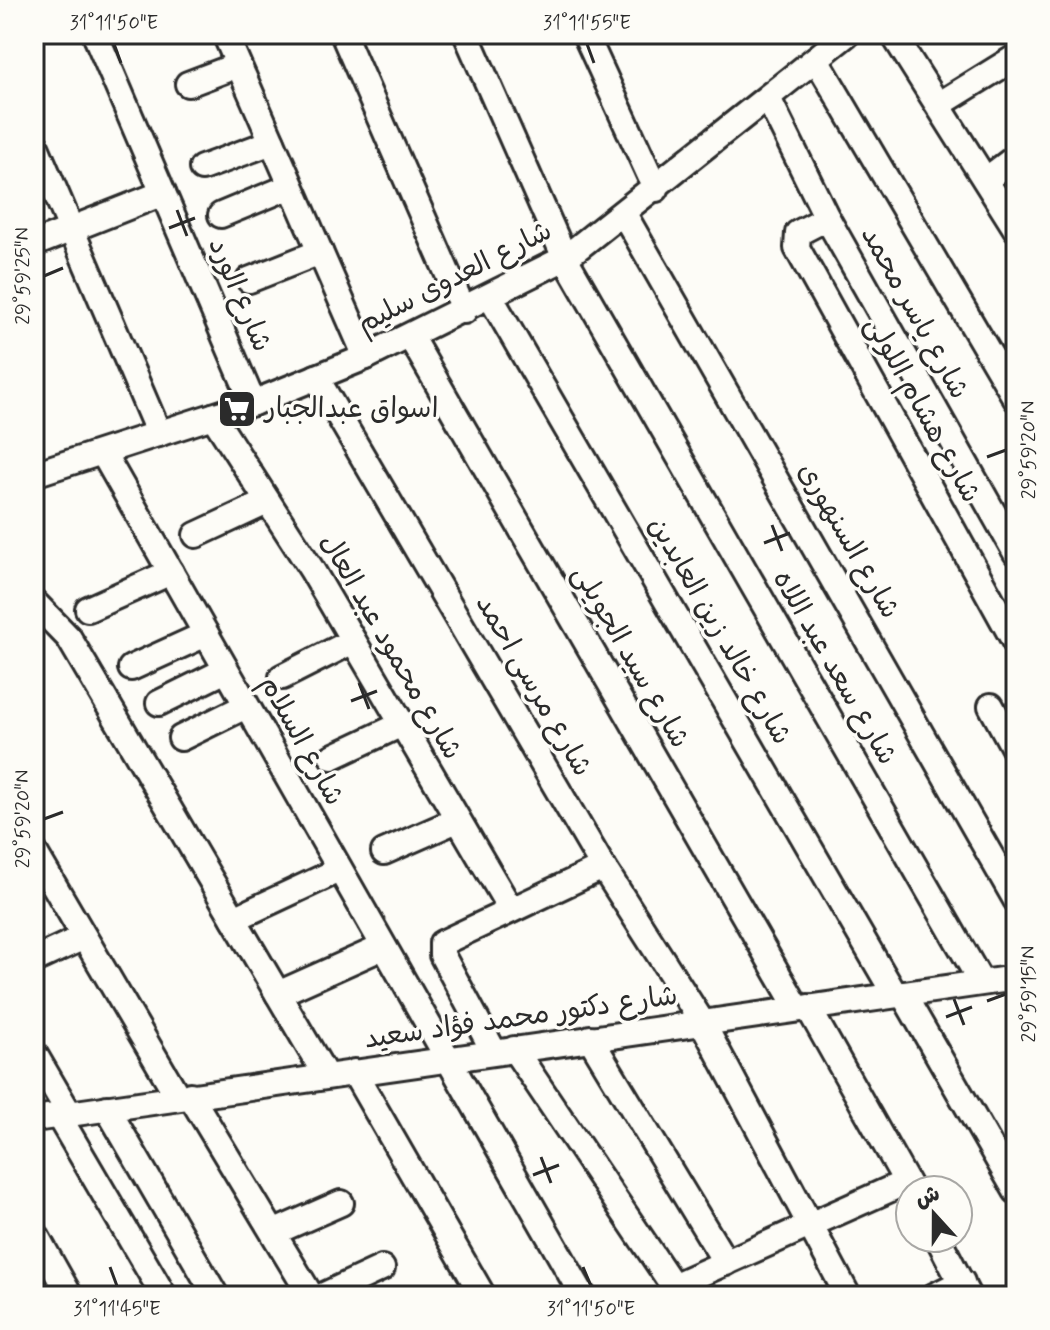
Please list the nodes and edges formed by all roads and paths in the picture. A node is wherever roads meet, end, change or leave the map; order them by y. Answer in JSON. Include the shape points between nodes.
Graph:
{"nodes":[{"id":1,"x":95,"y":34,"type":"edge"},
{"id":2,"x":225,"y":34,"type":"edge"},
{"id":3,"x":343,"y":34,"type":"edge"},
{"id":4,"x":466,"y":34,"type":"edge"},
{"id":5,"x":585,"y":34,"type":"edge"},
{"id":6,"x":847,"y":34,"type":"edge"},
{"id":7,"x":893,"y":34,"type":"edge"},
{"id":8,"x":1016,"y":57,"type":"edge"},
{"id":9,"x":816,"y":59,"type":"junction"},
{"id":10,"x":238,"y":65,"type":"junction"},
{"id":11,"x":188,"y":84,"type":"dead end"},
{"id":12,"x":768,"y":98,"type":"junction"},
{"id":13,"x":940,"y":104,"type":"junction"},
{"id":14,"x":272,"y":142,"type":"junction"},
{"id":15,"x":35,"y":149,"type":"edge"},
{"id":16,"x":1016,"y":157,"type":"edge"},
{"id":17,"x":202,"y":168,"type":"dead end"},
{"id":18,"x":987,"y":179,"type":"junction"},
{"id":19,"x":291,"y":186,"type":"junction"},
{"id":20,"x":656,"y":189,"type":"junction"},
{"id":21,"x":163,"y":193,"type":"junction"},
{"id":22,"x":624,"y":214,"type":"junction"},
{"id":23,"x":221,"y":215,"type":"dead end"},
{"id":24,"x":827,"y":218,"type":"junction"},
{"id":25,"x":71,"y":228,"type":"junction"},
{"id":26,"x":1016,"y":229,"type":"edge"},
{"id":27,"x":34,"y":244,"type":"edge"},
{"id":28,"x":320,"y":252,"type":"junction"},
{"id":29,"x":565,"y":258,"type":"junction"},
{"id":30,"x":249,"y":280,"type":"dead end"},
{"id":31,"x":491,"y":298,"type":"junction"},
{"id":32,"x":464,"y":311,"type":"junction"},
{"id":33,"x":410,"y":336,"type":"junction"},
{"id":34,"x":366,"y":357,"type":"junction"},
{"id":35,"x":316,"y":377,"type":"junction"},
{"id":36,"x":1016,"y":399,"type":"edge"},
{"id":37,"x":253,"y":403,"type":"junction"},
{"id":38,"x":213,"y":416,"type":"junction"},
{"id":39,"x":159,"y":434,"type":"junction"},
{"id":40,"x":103,"y":453,"type":"junction"},
{"id":41,"x":34,"y":474,"type":"edge"},
{"id":42,"x":267,"y":502,"type":"junction"},
{"id":43,"x":196,"y":535,"type":"dead end"},
{"id":44,"x":1016,"y":553,"type":"edge"},
{"id":45,"x":171,"y":572,"type":"junction"},
{"id":46,"x":34,"y":602,"type":"edge"},
{"id":47,"x":88,"y":609,"type":"dead end"},
{"id":48,"x":206,"y":634,"type":"junction"},
{"id":49,"x":353,"y":641,"type":"junction"},
{"id":50,"x":1016,"y":644,"type":"edge"},
{"id":51,"x":131,"y":668,"type":"dead end"},
{"id":52,"x":226,"y":670,"type":"junction"},
{"id":53,"x":282,"y":677,"type":"dead end"},
{"id":54,"x":159,"y":703,"type":"dead end"},
{"id":55,"x":246,"y":706,"type":"junction"},
{"id":56,"x":991,"y":706,"type":"dead end"},
{"id":57,"x":400,"y":725,"type":"junction"},
{"id":58,"x":181,"y":738,"type":"dead end"},
{"id":59,"x":1016,"y":752,"type":"edge"},
{"id":60,"x":332,"y":757,"type":"dead end"},
{"id":61,"x":457,"y":820,"type":"junction"},
{"id":62,"x":34,"y":851,"type":"edge"},
{"id":63,"x":384,"y":852,"type":"dead end"},
{"id":64,"x":603,"y":867,"type":"junction"},
{"id":65,"x":339,"y":870,"type":"junction"},
{"id":66,"x":1016,"y":900,"type":"edge"},
{"id":67,"x":511,"y":910,"type":"junction"},
{"id":68,"x":234,"y":919,"type":"junction"},
{"id":69,"x":84,"y":937,"type":"junction"},
{"id":70,"x":383,"y":947,"type":"junction"},
{"id":71,"x":34,"y":960,"type":"edge"},
{"id":72,"x":1004,"y":985,"type":"edge"},
{"id":73,"x":278,"y":994,"type":"junction"},
{"id":74,"x":899,"y":994,"type":"junction"},
{"id":75,"x":803,"y":1008,"type":"junction"},
{"id":76,"x":702,"y":1022,"type":"junction"},
{"id":77,"x":590,"y":1038,"type":"junction"},
{"id":78,"x":504,"y":1050,"type":"junction"},
{"id":79,"x":34,"y":1053,"type":"edge"},
{"id":80,"x":446,"y":1059,"type":"junction"},
{"id":81,"x":354,"y":1072,"type":"junction"},
{"id":82,"x":326,"y":1076,"type":"junction"},
{"id":83,"x":184,"y":1096,"type":"junction"},
{"id":84,"x":107,"y":1108,"type":"junction"},
{"id":85,"x":64,"y":1114,"type":"junction"},
{"id":86,"x":34,"y":1119,"type":"edge"},
{"id":87,"x":902,"y":1174,"type":"edge"},
{"id":88,"x":1016,"y":1191,"type":"edge"},
{"id":89,"x":894,"y":1192,"type":"edge"},
{"id":90,"x":341,"y":1203,"type":"dead end"},
{"id":91,"x":812,"y":1225,"type":"junction"},
{"id":92,"x":34,"y":1232,"type":"edge"},
{"id":93,"x":275,"y":1232,"type":"junction"},
{"id":94,"x":946,"y":1254,"type":"edge"},
{"id":95,"x":726,"y":1263,"type":"junction"},
{"id":96,"x":382,"y":1268,"type":"dead end"},
{"id":97,"x":965,"y":1289,"type":"edge"},
{"id":98,"x":676,"y":1291,"type":"edge"},
{"id":99,"x":70,"y":1296,"type":"edge"},
{"id":100,"x":164,"y":1296,"type":"edge"},
{"id":101,"x":216,"y":1296,"type":"edge"},
{"id":102,"x":311,"y":1296,"type":"edge"},
{"id":103,"x":322,"y":1296,"type":"edge"},
{"id":104,"x":483,"y":1296,"type":"edge"},
{"id":105,"x":583,"y":1296,"type":"edge"},
{"id":106,"x":848,"y":1296,"type":"edge"},
{"id":107,"x":934,"y":1296,"type":"edge"}],
"edges":[{"from":1,"to":21,"type":"street","name":"شارع الورد"},
{"from":2,"to":10,"type":"street"},
{"from":3,"to":32,"type":"street"},
{"from":4,"to":29,"type":"street","name":"شارع سعد عبد اللاه"},
{"from":5,"to":20,"type":"street"},
{"from":6,"to":9,"type":"street","name":"شارع العدوى سليم"},
{"from":7,"to":13,"type":"street"},
{"from":8,"to":13,"type":"street"},
{"from":9,"to":12,"type":"street","name":"شارع العدوى سليم"},
{"from":9,"to":36,"type":"street"},
{"from":10,"to":11,"type":"street"},
{"from":10,"to":14,"type":"street"},
{"from":12,"to":20,"type":"street","name":"شارع العدوى سليم"},
{"from":12,"to":24,"type":"street","name":"شارع ياسر محمد"},
{"from":13,"to":18,"type":"street"},
{"from":14,"to":17,"type":"street"},
{"from":14,"to":19,"type":"street"},
{"from":15,"to":25,"type":"street"},
{"from":16,"to":18,"type":"street"},
{"from":18,"to":26,"type":"street"},
{"from":19,"to":23,"type":"street"},
{"from":19,"to":28,"type":"street"},
{"from":20,"to":22,"type":"street","name":"شارع العدوى سليم"},
{"from":21,"to":25,"type":"street"},
{"from":21,"to":37,"type":"street","name":"شارع الورد"},
{"from":22,"to":29,"type":"street","name":"شارع العدوى سليم"},
{"from":22,"to":66,"type":"street","name":"شارع السنهورى"},
{"from":24,"to":44,"type":"street","name":"شارع ياسر محمد"},
{"from":24,"to":50,"type":"street","name":"شارع هشام اللولى","via":[[798,233],[797,248]]},
{"from":25,"to":27,"type":"street"},
{"from":25,"to":39,"type":"street"},
{"from":28,"to":30,"type":"street"},
{"from":28,"to":34,"type":"street"},
{"from":29,"to":31,"type":"street","name":"شارع العدوى سليم"},
{"from":29,"to":72,"type":"street","name":"شارع سعد عبد اللاه"},
{"from":31,"to":32,"type":"street","name":"شارع العدوى سليم"},
{"from":31,"to":74,"type":"street","name":"شارع خالد زين العابدين"},
{"from":32,"to":33,"type":"street","name":"شارع العدوى سليم"},
{"from":33,"to":34,"type":"street","name":"شارع العدوى سليم"},
{"from":33,"to":75,"type":"street","name":"شارع سيد الجويلى"},
{"from":34,"to":35,"type":"street","name":"شارع العدوى سليم"},
{"from":35,"to":37,"type":"street","name":"شارع العدوى سليم"},
{"from":35,"to":64,"type":"street","name":"شارع مرسى احمد"},
{"from":37,"to":38,"type":"street","name":"شارع العدوى سليم"},
{"from":38,"to":39,"type":"street","name":"شارع العدوى سليم"},
{"from":38,"to":42,"type":"street","name":"شارع محمود عبد العال"},
{"from":39,"to":40,"type":"street","name":"شارع العدوى سليم"},
{"from":40,"to":41,"type":"street","name":"شارع العدوى سليم"},
{"from":40,"to":45,"type":"street","name":"شارع السلام"},
{"from":42,"to":43,"type":"street"},
{"from":42,"to":49,"type":"street","name":"شارع محمود عبد العال"},
{"from":45,"to":47,"type":"street"},
{"from":45,"to":48,"type":"street","name":"شارع السلام"},
{"from":46,"to":68,"type":"street","via":[[69,638]]},
{"from":48,"to":51,"type":"street"},
{"from":48,"to":52,"type":"street","name":"شارع السلام"},
{"from":49,"to":53,"type":"street"},
{"from":49,"to":57,"type":"street","name":"شارع محمود عبد العال"},
{"from":52,"to":54,"type":"street"},
{"from":52,"to":55,"type":"street","name":"شارع السلام"},
{"from":55,"to":58,"type":"street"},
{"from":55,"to":65,"type":"street","name":"شارع السلام"},
{"from":56,"to":59,"type":"street"},
{"from":57,"to":60,"type":"street"},
{"from":57,"to":61,"type":"street","name":"شارع محمود عبد العال"},
{"from":61,"to":63,"type":"street"},
{"from":61,"to":67,"type":"street","name":"شارع محمود عبد العال"},
{"from":62,"to":69,"type":"street"},
{"from":64,"to":67,"type":"street"},
{"from":64,"to":76,"type":"street","name":"شارع مرسى احمد"},
{"from":65,"to":68,"type":"street"},
{"from":65,"to":70,"type":"street","name":"شارع السلام"},
{"from":67,"to":78,"type":"street","via":[[446,939],[440,949]]},
{"from":68,"to":73,"type":"street"},
{"from":69,"to":71,"type":"street"},
{"from":69,"to":83,"type":"street"},
{"from":70,"to":73,"type":"street"},
{"from":70,"to":80,"type":"street","name":"شارع السلام"},
{"from":72,"to":74,"type":"street","name":"شارع دكتور محمد فؤاد سعيد"},
{"from":73,"to":82,"type":"street"},
{"from":74,"to":75,"type":"street","name":"شارع دكتور محمد فؤاد سعيد"},
{"from":74,"to":88,"type":"street","name":"شارع خالد زين العابدين"},
{"from":75,"to":76,"type":"street","name":"شارع دكتور محمد فؤاد سعيد"},
{"from":75,"to":87,"type":"street","name":"شارع سيد الجويلى"},
{"from":76,"to":77,"type":"street","name":"شارع دكتور محمد فؤاد سعيد"},
{"from":76,"to":91,"type":"street","name":"شارع مرسى احمد"},
{"from":77,"to":78,"type":"street","name":"شارع دكتور محمد فؤاد سعيد"},
{"from":77,"to":95,"type":"street"},
{"from":78,"to":80,"type":"street","name":"شارع دكتور محمد فؤاد سعيد"},
{"from":78,"to":98,"type":"street"},
{"from":79,"to":85,"type":"street"},
{"from":80,"to":81,"type":"street","name":"شارع دكتور محمد فؤاد سعيد"},
{"from":80,"to":105,"type":"street","name":"شارع السلام"},
{"from":81,"to":82,"type":"street","name":"شارع دكتور محمد فؤاد سعيد"},
{"from":81,"to":104,"type":"street"},
{"from":82,"to":83,"type":"street","name":"شارع دكتور محمد فؤاد سعيد"},
{"from":83,"to":84,"type":"street","name":"شارع دكتور محمد فؤاد سعيد"},
{"from":83,"to":93,"type":"street"},
{"from":84,"to":85,"type":"street","name":"شارع دكتور محمد فؤاد سعيد"},
{"from":84,"to":101,"type":"street"},
{"from":85,"to":86,"type":"street","name":"شارع دكتور محمد فؤاد سعيد"},
{"from":85,"to":100,"type":"street"},
{"from":89,"to":91,"type":"street"},
{"from":90,"to":93,"type":"street"},
{"from":91,"to":95,"type":"street"},
{"from":91,"to":106,"type":"street","name":"شارع مرسى احمد"},
{"from":92,"to":99,"type":"street"},
{"from":93,"to":102,"type":"street"},
{"from":94,"to":97,"type":"street"},
{"from":95,"to":98,"type":"street"},
{"from":96,"to":103,"type":"street"},
{"from":97,"to":107,"type":"street"}]}
